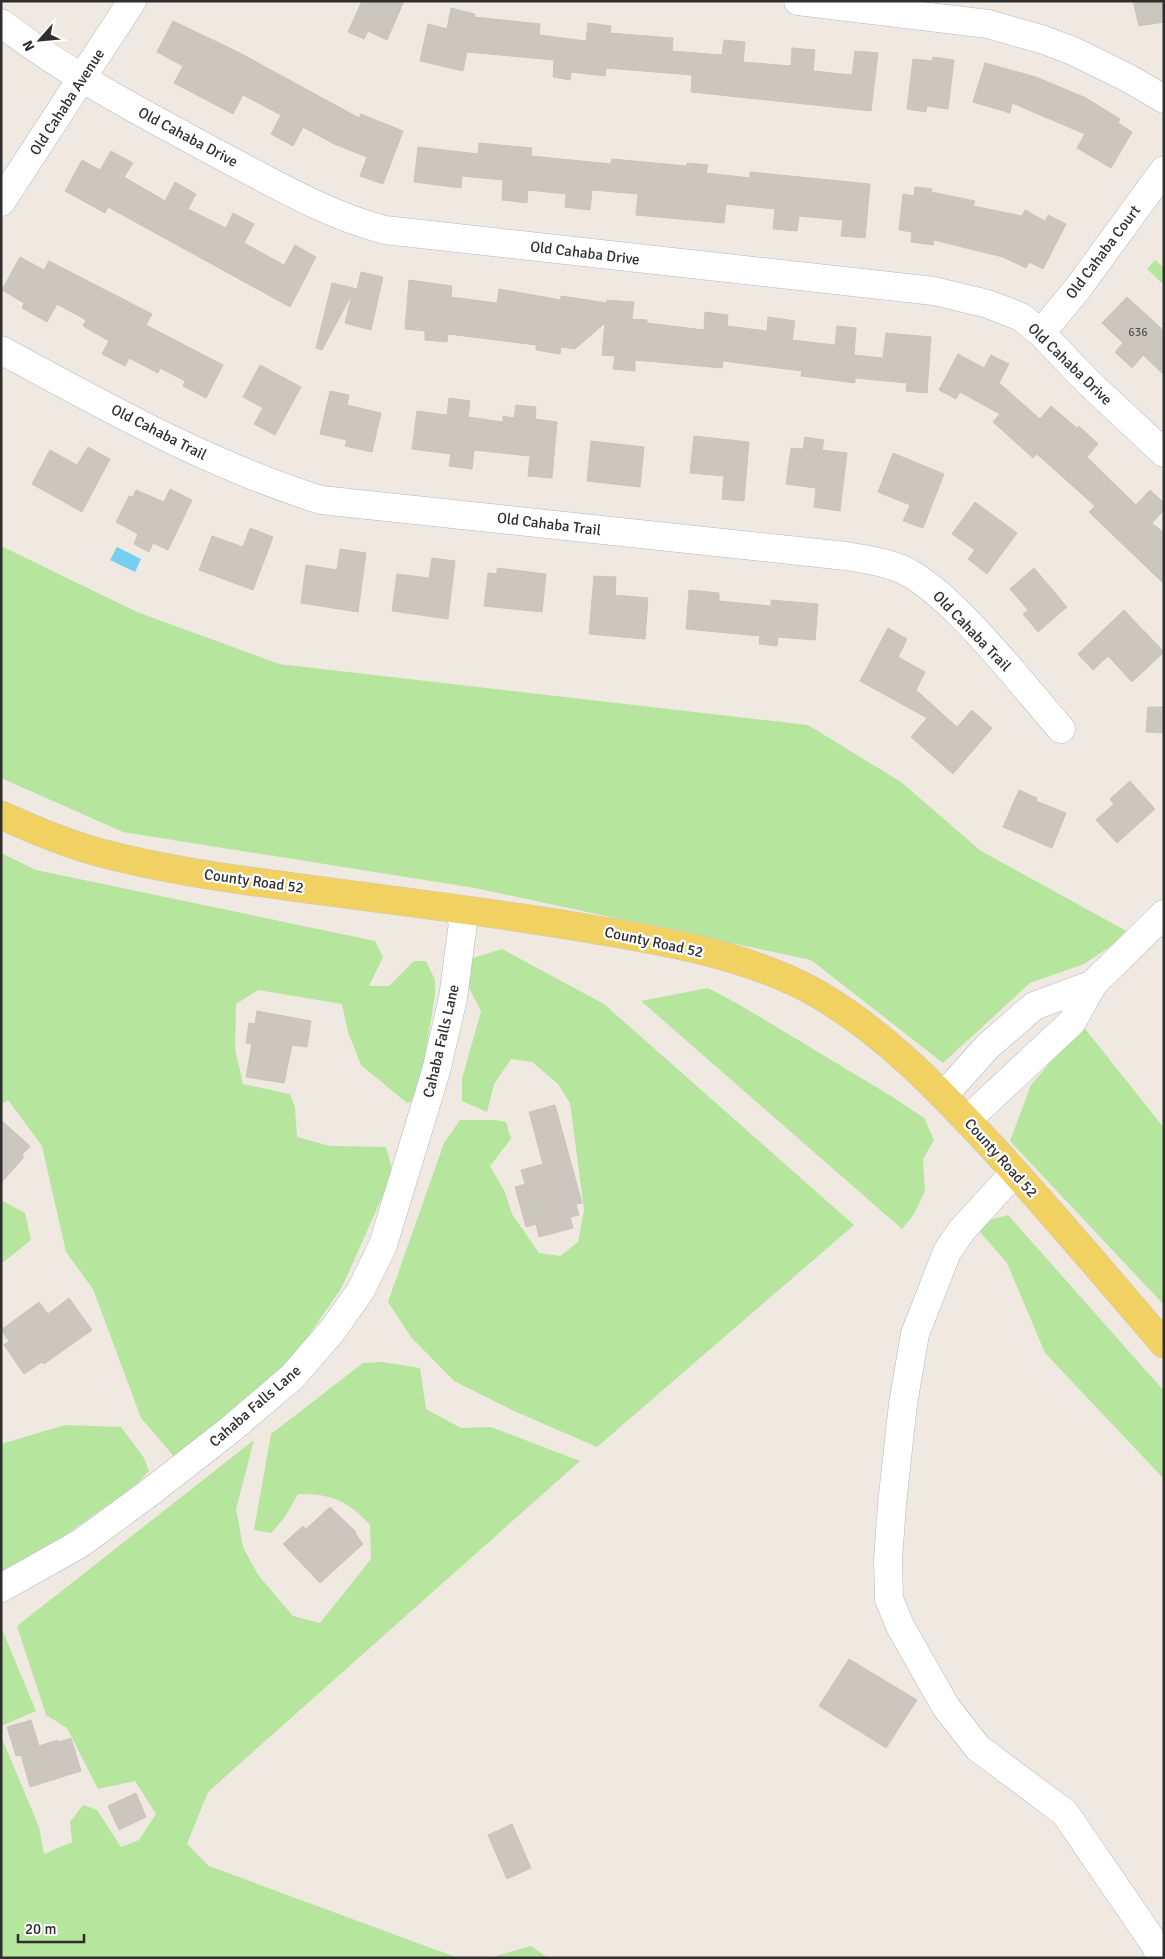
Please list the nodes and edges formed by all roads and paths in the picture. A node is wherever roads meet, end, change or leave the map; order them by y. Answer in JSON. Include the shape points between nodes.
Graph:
{"nodes":[{"id":1,"x":132,"y":1,"type":"edge"},
{"id":2,"x":798,"y":1,"type":"edge"},
{"id":3,"x":1,"y":23,"type":"edge"},
{"id":4,"x":80,"y":79,"type":"junction"},
{"id":5,"x":1164,"y":99,"type":"edge"},
{"id":6,"x":1164,"y":170,"type":"edge"},
{"id":7,"x":1,"y":202,"type":"edge"},
{"id":8,"x":1041,"y":332,"type":"junction"},
{"id":9,"x":1,"y":350,"type":"edge"},
{"id":10,"x":1164,"y":453,"type":"edge"},
{"id":11,"x":1061,"y":729,"type":"dead end"},
{"id":12,"x":1,"y":815,"type":"edge"},
{"id":13,"x":458,"y":910,"type":"junction"},
{"id":14,"x":1164,"y":914,"type":"edge"},
{"id":15,"x":1093,"y":984,"type":"junction"},
{"id":16,"x":944,"y":1095,"type":"junction"},
{"id":17,"x":967,"y":1120,"type":"junction"},
{"id":18,"x":1015,"y":1172,"type":"junction"},
{"id":19,"x":1164,"y":1344,"type":"edge"},
{"id":20,"x":1,"y":1588,"type":"edge"},
{"id":21,"x":1160,"y":1958,"type":"edge"}],
"edges":[{"from":1,"to":4,"type":"street","name":"Old Cahaba Avenue"},
{"from":2,"to":5,"type":"street","via":[[988,24],[1073,52]]},
{"from":3,"to":4,"type":"street","name":"Old Cahaba Drive"},
{"from":4,"to":7,"type":"street","name":"Old Cahaba Avenue"},
{"from":4,"to":8,"type":"street","name":"Old Cahaba Drive","via":[[267,179],[364,225],[602,256],[934,291],[988,304],[1020,317]]},
{"from":6,"to":8,"type":"street","name":"Old Cahaba Court","via":[[1078,288]]},
{"from":8,"to":10,"type":"street","name":"Old Cahaba Drive","via":[[1089,383]]},
{"from":9,"to":11,"type":"street","name":"Old Cahaba Trail","via":[[227,466],[321,500],[846,556],[900,568],[931,588],[957,612]]},
{"from":12,"to":13,"type":"main road","name":"County Road 52","via":[[67,842],[158,866]]},
{"from":13,"to":16,"type":"main road","name":"County Road 52","via":[[661,941],[742,962],[787,978],[872,1030]]},
{"from":13,"to":20,"type":"street","name":"Cahaba Falls Lane","via":[[463,923],[453,998],[436,1071],[383,1245],[361,1290],[332,1331],[292,1377],[231,1429],[81,1543]]},
{"from":14,"to":15,"type":"street"},
{"from":15,"to":16,"type":"street","via":[[1034,1006],[988,1046]]},
{"from":15,"to":17,"type":"street","via":[[1072,1022]]},
{"from":16,"to":17,"type":"main road","name":"County Road 52"},
{"from":17,"to":18,"type":"main road","name":"County Road 52"},
{"from":18,"to":19,"type":"main road","name":"County Road 52"},
{"from":18,"to":21,"type":"street","via":[[962,1230],[947,1252],[915,1334],[903,1404],[892,1504],[889,1600],[900,1626],[946,1707],[978,1748],[1065,1814],[1156,1946]]}]}
